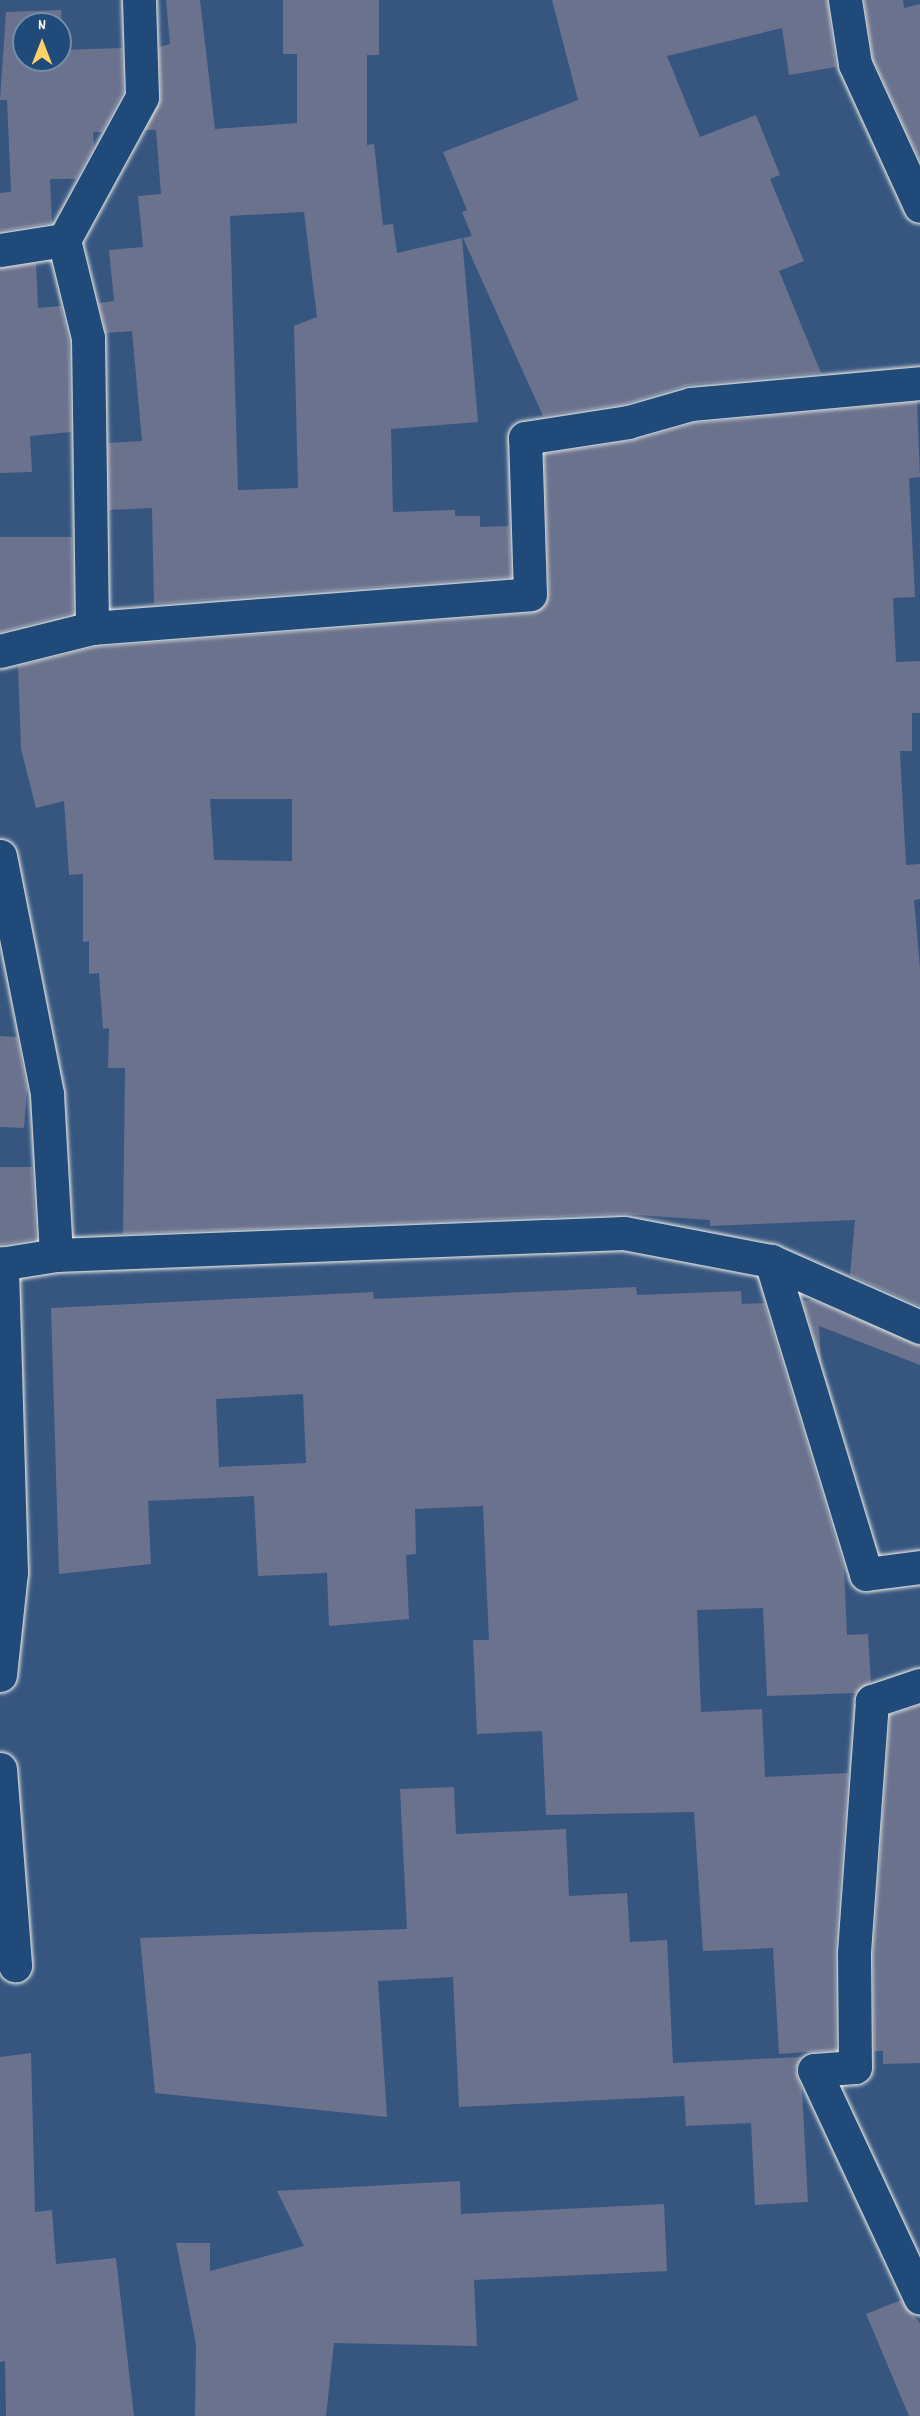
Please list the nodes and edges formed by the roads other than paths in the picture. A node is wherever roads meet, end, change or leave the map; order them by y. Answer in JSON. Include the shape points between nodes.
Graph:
{"nodes":[{"id":1,"x":139,"y":0,"type":"edge"},
{"id":2,"x":845,"y":0,"type":"edge"},
{"id":3,"x":920,"y":206,"type":"edge"},
{"id":4,"x":64,"y":240,"type":"junction"},
{"id":5,"x":0,"y":250,"type":"edge"},
{"id":6,"x":920,"y":383,"type":"edge"},
{"id":7,"x":92,"y":628,"type":"junction"},
{"id":8,"x":0,"y":651,"type":"edge"},
{"id":9,"x":0,"y":856,"type":"edge"},
{"id":10,"x":56,"y":1255,"type":"junction"},
{"id":11,"x":771,"y":1261,"type":"junction"},
{"id":12,"x":1,"y":1263,"type":"edge"},
{"id":13,"x":920,"y":1327,"type":"edge"},
{"id":14,"x":920,"y":1567,"type":"edge"},
{"id":15,"x":0,"y":1675,"type":"edge"},
{"id":16,"x":920,"y":1685,"type":"edge"},
{"id":17,"x":0,"y":1769,"type":"edge"},
{"id":18,"x":15,"y":1965,"type":"dead end"},
{"id":19,"x":920,"y":2297,"type":"edge"}],
"edges":[{"from":1,"to":4,"type":"street","via":[[142,97]]},
{"from":2,"to":3,"type":"street","via":[[855,64]]},
{"from":4,"to":5,"type":"street"},
{"from":4,"to":7,"type":"street","via":[[88,339]]},
{"from":6,"to":7,"type":"street","via":[[691,404],[628,422],[525,438],[530,594]]},
{"from":7,"to":8,"type":"street"},
{"from":9,"to":10,"type":"street","via":[[47,1094]]},
{"from":10,"to":11,"type":"street","via":[[624,1233]]},
{"from":10,"to":12,"type":"street"},
{"from":11,"to":13,"type":"street"},
{"from":11,"to":14,"type":"street","via":[[866,1574]]},
{"from":12,"to":15,"type":"street","via":[[11,1572]]},
{"from":16,"to":19,"type":"street","via":[[872,1701],[854,1954],[855,2067],[814,2070]]},
{"from":17,"to":18,"type":"street"}]}
